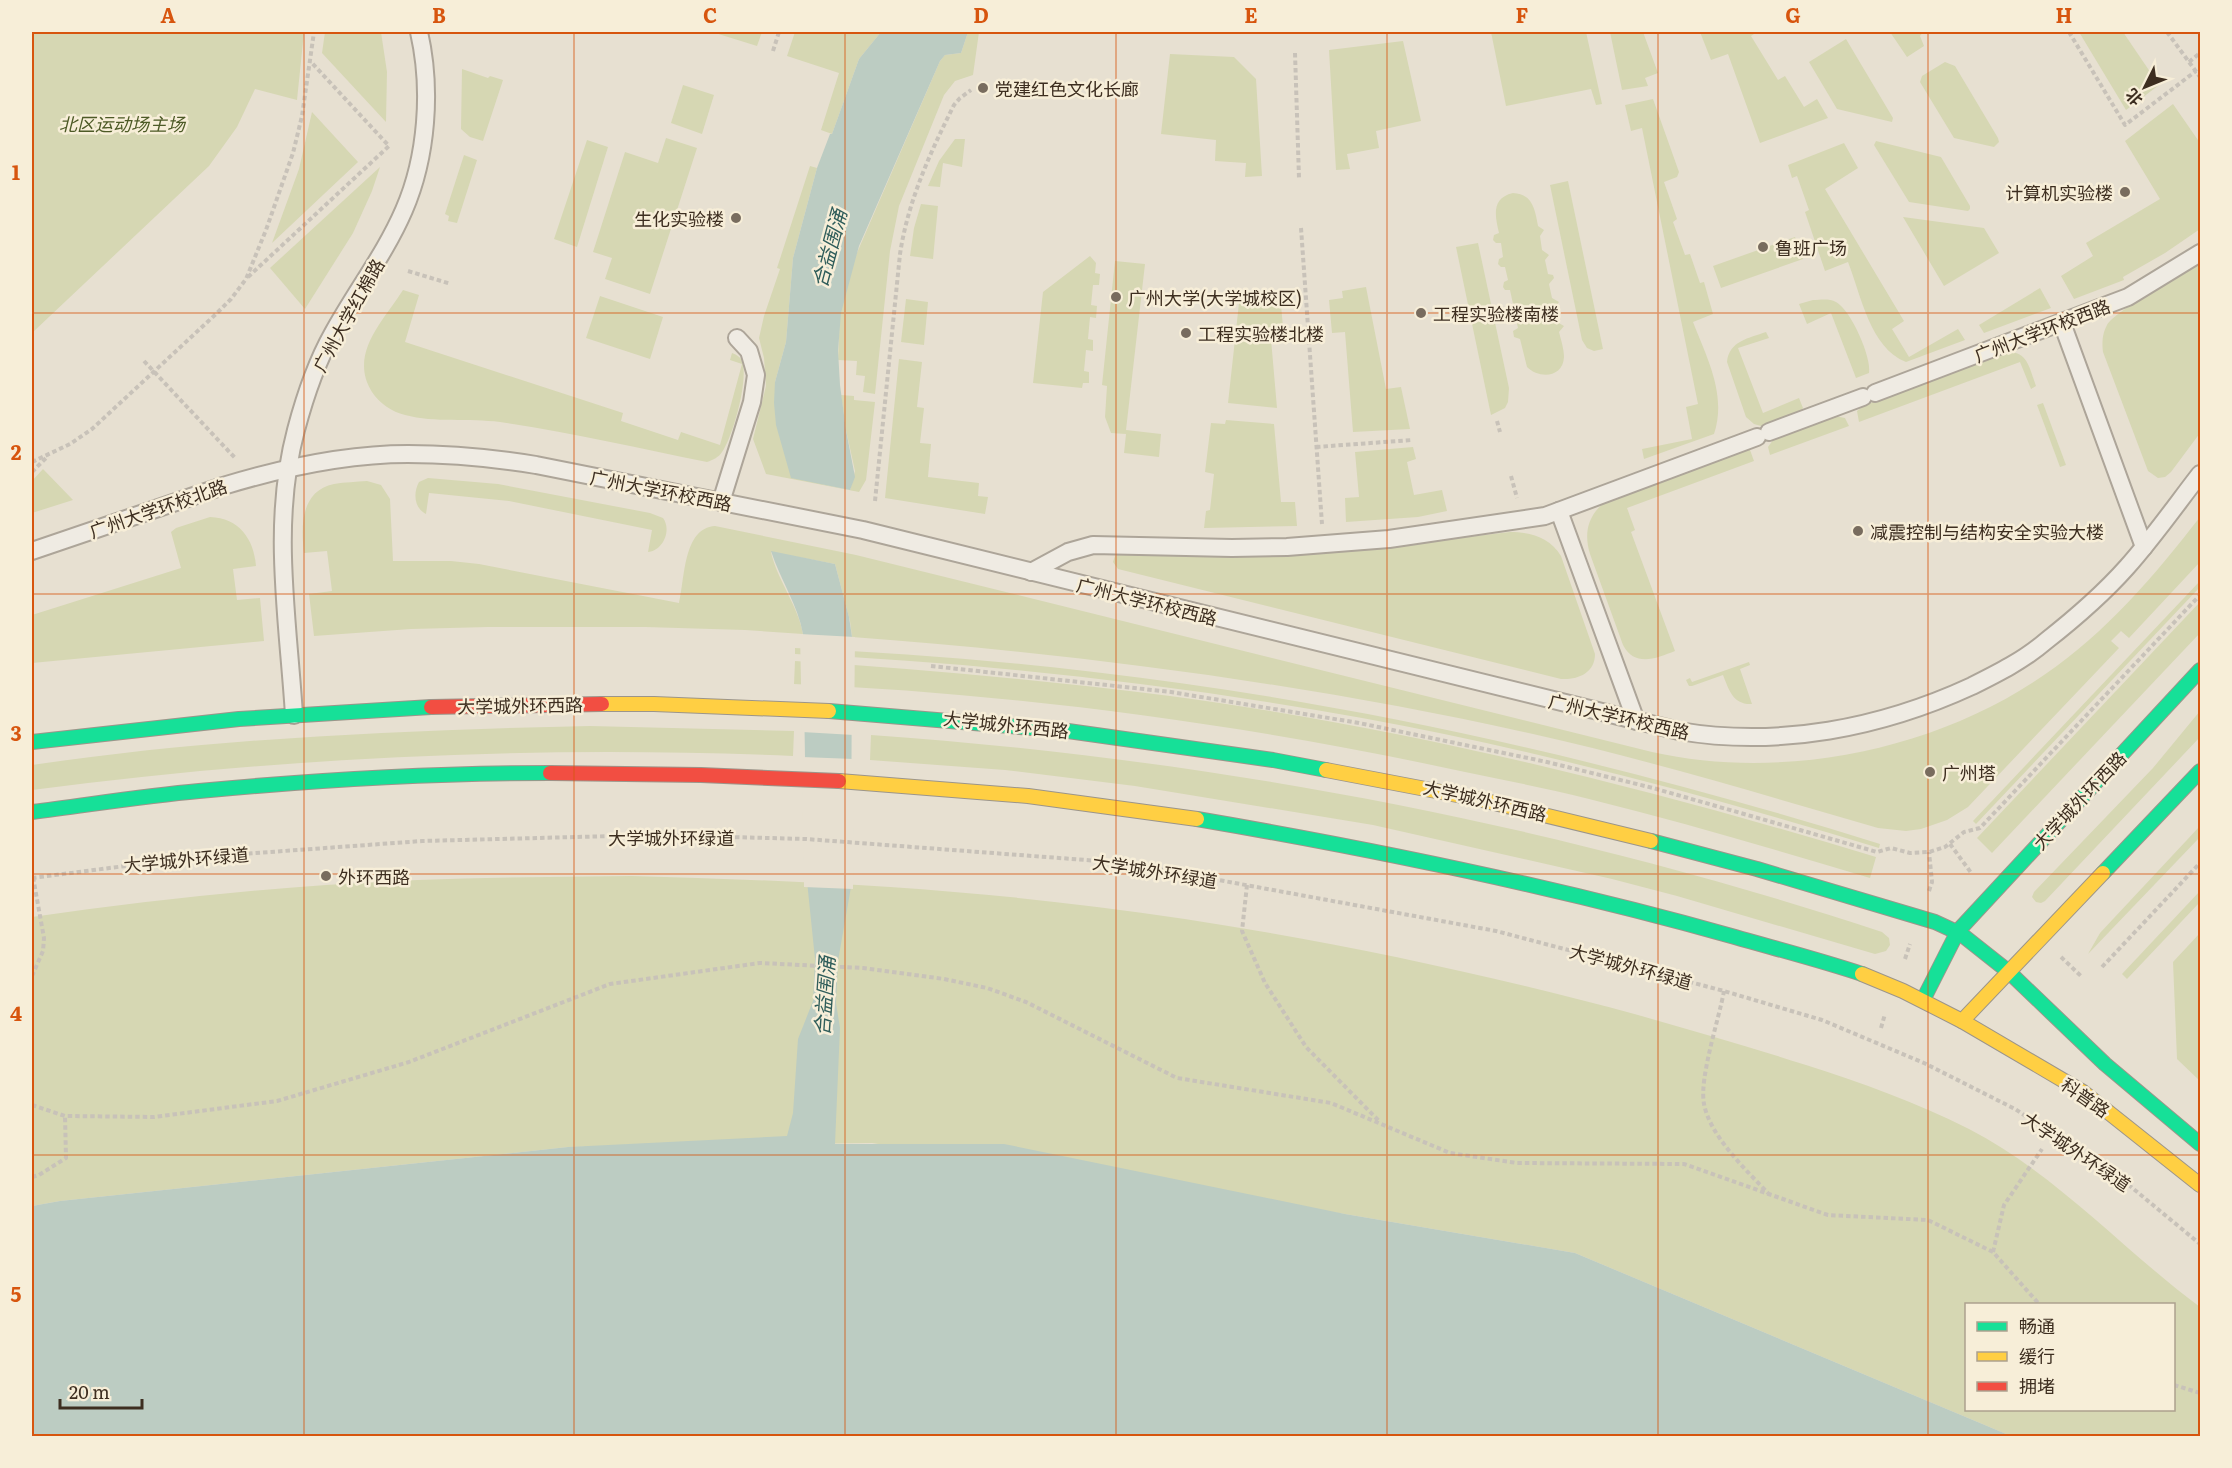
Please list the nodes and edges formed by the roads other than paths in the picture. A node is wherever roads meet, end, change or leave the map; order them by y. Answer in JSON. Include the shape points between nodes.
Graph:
{"nodes":[{"id":1,"x":419,"y":32,"type":"edge"},
{"id":2,"x":2200,"y":253,"type":"edge"},
{"id":3,"x":2062,"y":323,"type":"junction"},
{"id":4,"x":737,"y":338,"type":"dead end"},
{"id":5,"x":286,"y":470,"type":"junction"},
{"id":6,"x":2200,"y":474,"type":"edge"},
{"id":7,"x":721,"y":502,"type":"junction"},
{"id":8,"x":1559,"y":511,"type":"junction"},
{"id":9,"x":2144,"y":547,"type":"junction"},
{"id":10,"x":32,"y":551,"type":"edge"},
{"id":11,"x":1031,"y":572,"type":"junction"},
{"id":12,"x":2200,"y":670,"type":"edge"},
{"id":13,"x":294,"y":715,"type":"junction"},
{"id":14,"x":1636,"y":721,"type":"junction"},
{"id":15,"x":32,"y":742,"type":"edge"},
{"id":16,"x":2200,"y":771,"type":"edge"},
{"id":17,"x":32,"y":812,"type":"edge"},
{"id":18,"x":1958,"y":931,"type":"junction"},
{"id":19,"x":2009,"y":972,"type":"junction"},
{"id":20,"x":1923,"y":1000,"type":"junction"},
{"id":21,"x":1962,"y":1021,"type":"junction"},
{"id":22,"x":2200,"y":1144,"type":"edge"},
{"id":23,"x":2200,"y":1185,"type":"edge"}],
"edges":[{"from":1,"to":5,"type":"lane","name":"广州大学红棉路","via":[[425,115],[413,181],[391,237],[318,363]]},
{"from":2,"to":3,"type":"lane","name":"广州大学环校西路","via":[[2128,297]]},
{"from":3,"to":8,"type":"lane","name":"广州大学环校西路"},
{"from":3,"to":9,"type":"lane"},
{"from":4,"to":7,"type":"lane","via":[[753,362],[755,388]]},
{"from":5,"to":7,"type":"lane","name":"广州大学环校西路","via":[[323,462],[408,454],[491,458]]},
{"from":5,"to":10,"type":"lane","name":"广州大学环校北路","via":[[253,477]]},
{"from":5,"to":13,"type":"lane","name":"广州大学红棉路","via":[[282,552]]},
{"from":6,"to":9,"type":"lane","name":"广州大学环校西路"},
{"from":7,"to":11,"type":"lane","name":"广州大学环校西路","via":[[863,530]]},
{"from":8,"to":11,"type":"lane","name":"广州大学环校西路","via":[[1422,535],[1324,544],[1232,548],[1093,545],[1068,552]]},
{"from":8,"to":14,"type":"lane"},
{"from":9,"to":14,"type":"lane","name":"广州大学环校西路","via":[[2115,580],[2030,654],[1987,679],[1924,707],[1857,726],[1782,736],[1691,734]]},
{"from":11,"to":14,"type":"lane","name":"广州大学环校西路"},
{"from":12,"to":18,"type":"main road","name":"大学城外环西路"},
{"from":13,"to":15,"type":"main road","name":"大学城外环西路","via":[[177,724]]},
{"from":13,"to":18,"type":"main road","name":"大学城外环西路","via":[[437,706],[684,705],[872,712],[1144,738],[1284,760],[1550,814],[1811,884]]},
{"from":16,"to":19,"type":"main road"},
{"from":17,"to":20,"type":"main road","via":[[197,791],[428,776],[572,773],[870,782],[1013,795],[1132,810],[1390,853],[1549,888],[1836,967]]},
{"from":18,"to":19,"type":"main road","name":"大学城外环西路"},
{"from":18,"to":20,"type":"main road","name":"大学城外环西路"},
{"from":19,"to":21,"type":"main road"},
{"from":19,"to":22,"type":"main road","name":"科普路","via":[[2105,1064]]},
{"from":20,"to":21,"type":"main road"},
{"from":21,"to":23,"type":"main road","name":"科普路","via":[[2083,1092]]}]}
